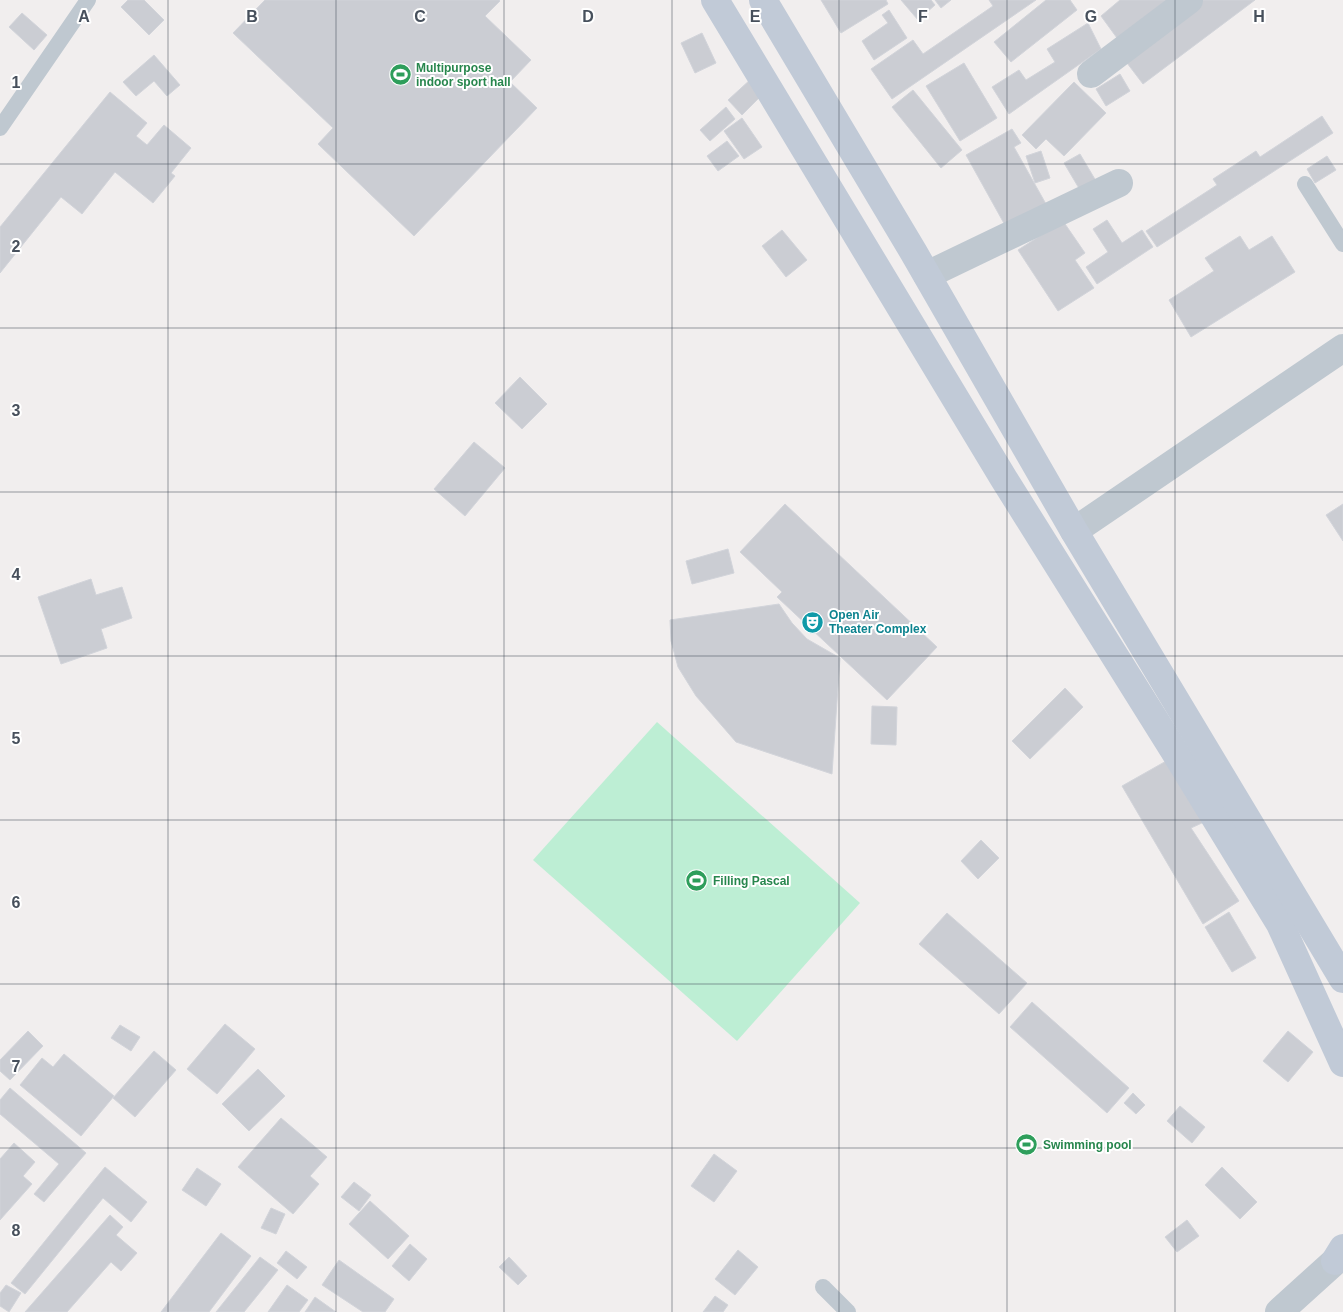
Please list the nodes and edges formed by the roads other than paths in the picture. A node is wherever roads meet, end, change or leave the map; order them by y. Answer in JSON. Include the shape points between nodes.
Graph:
{"nodes":[{"id":1,"x":88,"y":0,"type":"edge"},
{"id":2,"x":716,"y":0,"type":"edge"},
{"id":3,"x":763,"y":0,"type":"edge"},
{"id":4,"x":1189,"y":0,"type":"edge"},
{"id":5,"x":1091,"y":74,"type":"dead end"},
{"id":6,"x":0,"y":128,"type":"edge"},
{"id":7,"x":1119,"y":183,"type":"dead end"},
{"id":8,"x":1305,"y":184,"type":"dead end"},
{"id":9,"x":1343,"y":244,"type":"edge"},
{"id":10,"x":927,"y":275,"type":"junction"},
{"id":11,"x":1343,"y":348,"type":"edge"},
{"id":12,"x":1074,"y":531,"type":"junction"},
{"id":13,"x":1197,"y":736,"type":"junction"},
{"id":14,"x":1173,"y":749,"type":"junction"},
{"id":15,"x":1343,"y":979,"type":"edge"},
{"id":16,"x":1343,"y":1063,"type":"edge"},
{"id":17,"x":1340,"y":1254,"type":"edge"},
{"id":18,"x":823,"y":1287,"type":"dead end"},
{"id":19,"x":848,"y":1312,"type":"edge"},
{"id":20,"x":1278,"y":1312,"type":"edge"}],
"edges":[{"from":1,"to":6,"type":"lane"},
{"from":2,"to":14,"type":"street","via":[[1004,479]]},
{"from":3,"to":10,"type":"street"},
{"from":4,"to":5,"type":"street"},
{"from":7,"to":10,"type":"street"},
{"from":8,"to":9,"type":"lane"},
{"from":10,"to":12,"type":"street"},
{"from":11,"to":12,"type":"street"},
{"from":12,"to":13,"type":"street"},
{"from":13,"to":14,"type":"street"},
{"from":13,"to":15,"type":"street"},
{"from":14,"to":16,"type":"street","via":[[1280,924]]},
{"from":17,"to":20,"type":"street"},
{"from":18,"to":19,"type":"lane"}]}
